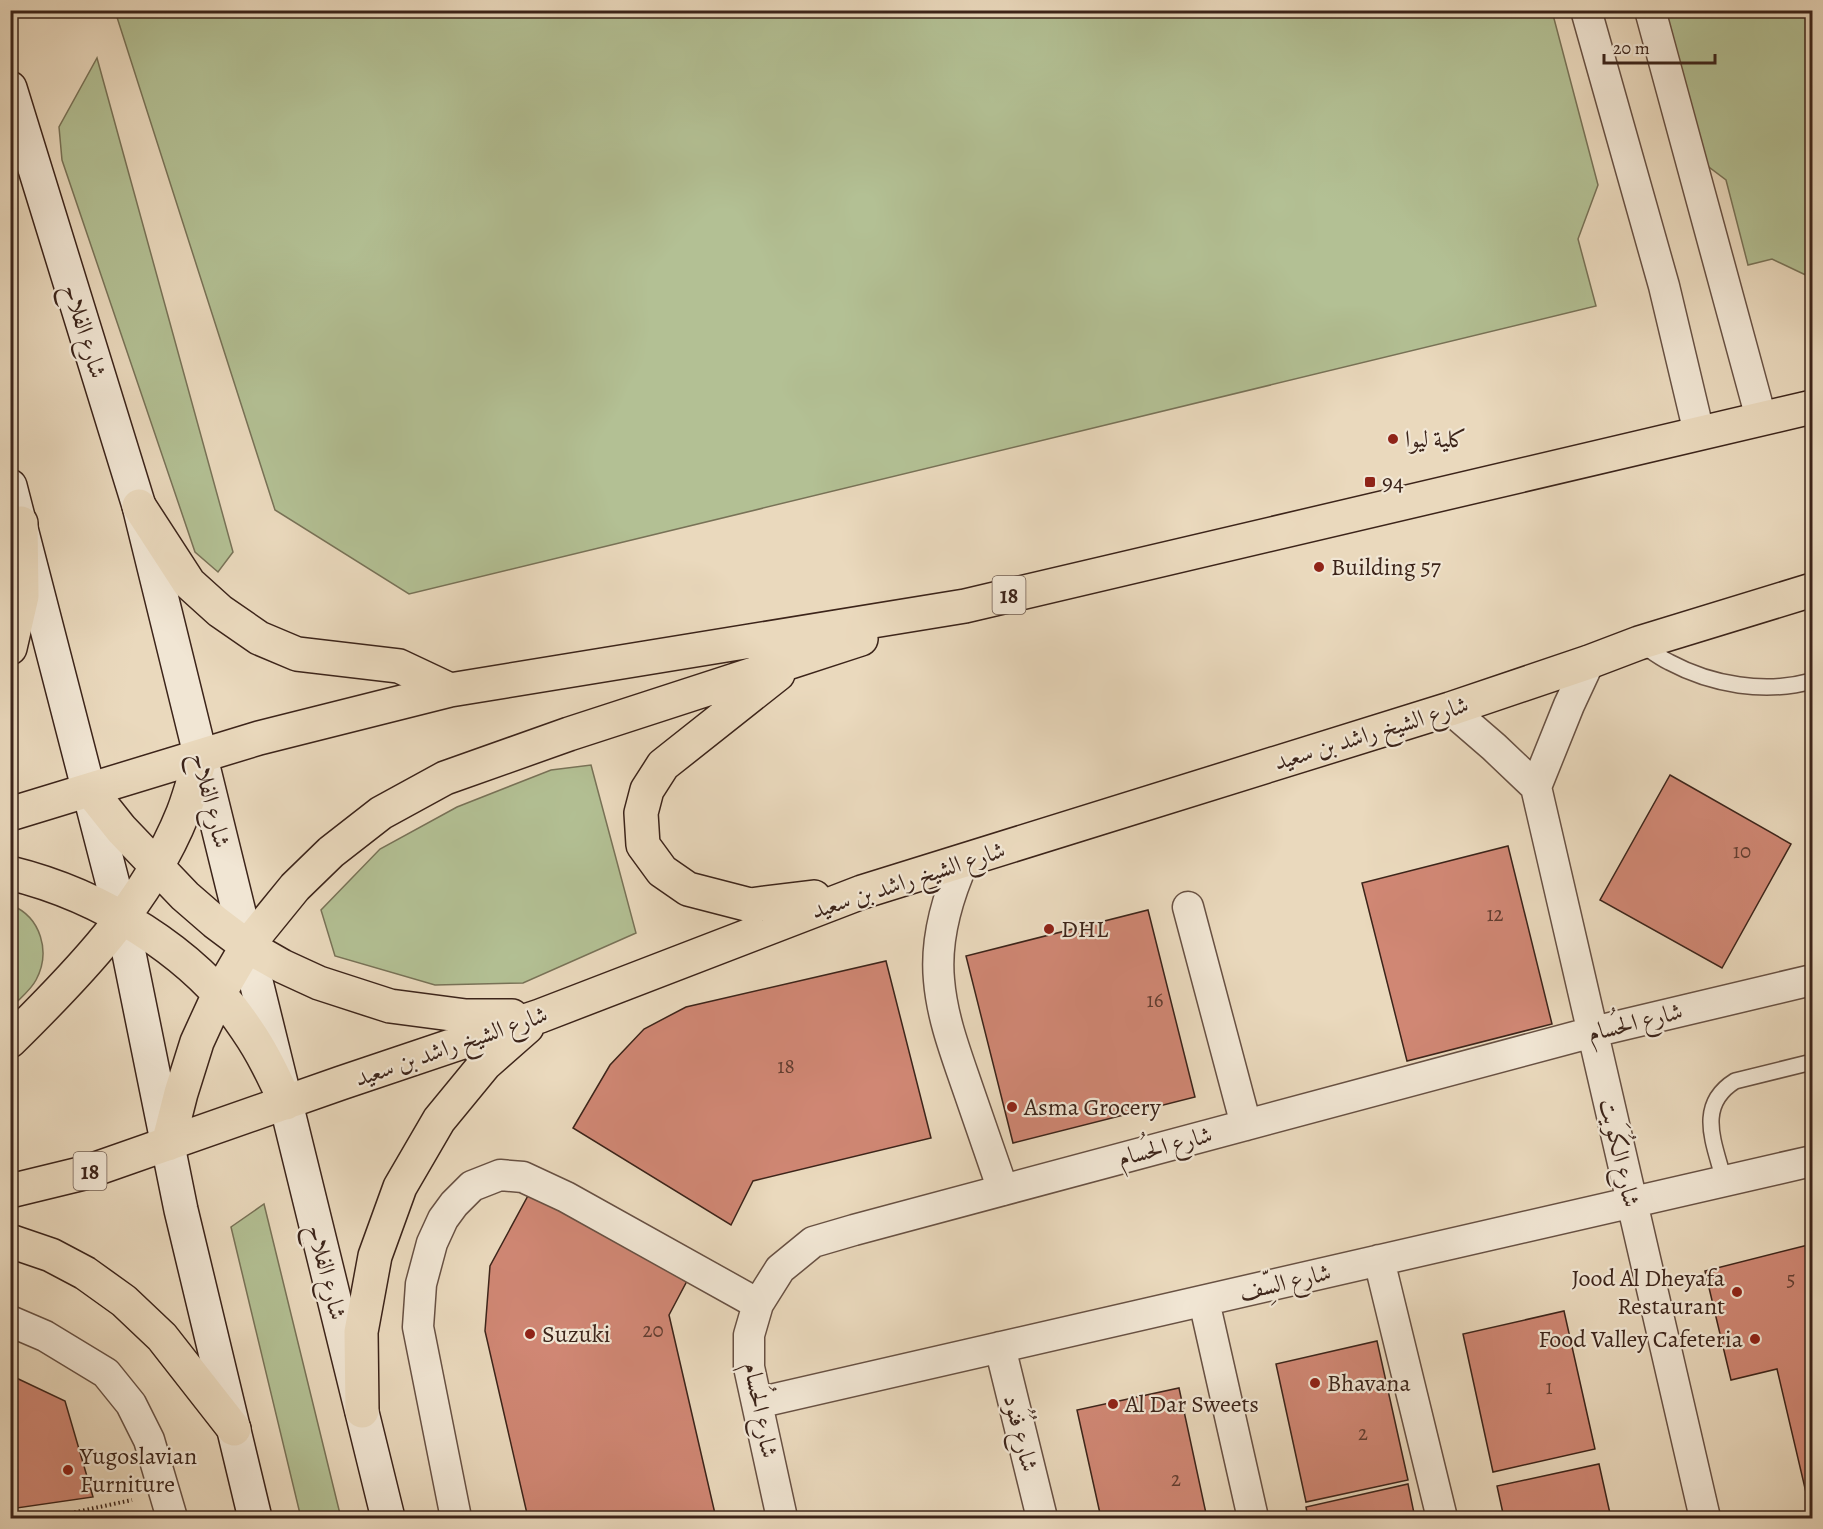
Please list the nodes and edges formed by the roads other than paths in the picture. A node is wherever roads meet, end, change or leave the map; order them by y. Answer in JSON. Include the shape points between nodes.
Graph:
{"nodes":[{"id":1,"x":1586,"y":10,"type":"edge"},
{"id":2,"x":1650,"y":10,"type":"edge"},
{"id":3,"x":10,"y":88,"type":"edge"},
{"id":4,"x":1812,"y":407,"type":"edge"},
{"id":5,"x":1761,"y":418,"type":"junction"},
{"id":6,"x":1699,"y":433,"type":"junction"},
{"id":7,"x":10,"y":486,"type":"edge"},
{"id":8,"x":139,"y":506,"type":"junction"},
{"id":9,"x":21,"y":523,"type":"junction"},
{"id":10,"x":1812,"y":590,"type":"edge"},
{"id":11,"x":965,"y":606,"type":"junction"},
{"id":12,"x":1639,"y":643,"type":"junction"},
{"id":13,"x":10,"y":648,"type":"edge"},
{"id":14,"x":794,"y":661,"type":"junction"},
{"id":15,"x":1589,"y":662,"type":"junction"},
{"id":16,"x":1812,"y":681,"type":"edge"},
{"id":17,"x":450,"y":690,"type":"junction"},
{"id":18,"x":1449,"y":709,"type":"junction"},
{"id":19,"x":201,"y":756,"type":"junction"},
{"id":20,"x":1536,"y":787,"type":"junction"},
{"id":21,"x":90,"y":790,"type":"junction"},
{"id":22,"x":10,"y":814,"type":"edge"},
{"id":23,"x":964,"y":860,"type":"junction"},
{"id":24,"x":157,"y":866,"type":"junction"},
{"id":25,"x":10,"y":873,"type":"edge"},
{"id":26,"x":862,"y":892,"type":"junction"},
{"id":27,"x":1188,"y":907,"type":"dead end"},
{"id":28,"x":123,"y":918,"type":"junction"},
{"id":29,"x":247,"y":946,"type":"junction"},
{"id":30,"x":1812,"y":980,"type":"edge"},
{"id":31,"x":219,"y":994,"type":"junction"},
{"id":32,"x":540,"y":1016,"type":"junction"},
{"id":33,"x":1593,"y":1032,"type":"junction"},
{"id":34,"x":10,"y":1041,"type":"edge"},
{"id":35,"x":1812,"y":1062,"type":"edge"},
{"id":36,"x":285,"y":1103,"type":"junction"},
{"id":37,"x":1246,"y":1125,"type":"junction"},
{"id":38,"x":168,"y":1144,"type":"junction"},
{"id":39,"x":1812,"y":1161,"type":"edge"},
{"id":40,"x":1724,"y":1181,"type":"junction"},
{"id":41,"x":1003,"y":1190,"type":"junction"},
{"id":42,"x":10,"y":1191,"type":"edge"},
{"id":43,"x":1632,"y":1202,"type":"junction"},
{"id":44,"x":10,"y":1241,"type":"edge"},
{"id":45,"x":1379,"y":1260,"type":"junction"},
{"id":46,"x":1204,"y":1301,"type":"junction"},
{"id":47,"x":758,"y":1304,"type":"junction"},
{"id":48,"x":10,"y":1322,"type":"edge"},
{"id":49,"x":1000,"y":1347,"type":"junction"},
{"id":50,"x":757,"y":1403,"type":"junction"},
{"id":51,"x":362,"y":1412,"type":"junction"},
{"id":52,"x":234,"y":1429,"type":"junction"},
{"id":53,"x":168,"y":1506,"type":"edge"},
{"id":54,"x":255,"y":1518,"type":"edge"},
{"id":55,"x":388,"y":1518,"type":"edge"},
{"id":56,"x":456,"y":1518,"type":"edge"},
{"id":57,"x":783,"y":1518,"type":"edge"},
{"id":58,"x":1042,"y":1518,"type":"edge"},
{"id":59,"x":1253,"y":1518,"type":"edge"},
{"id":60,"x":1442,"y":1518,"type":"edge"},
{"id":61,"x":1705,"y":1518,"type":"edge"}],
"edges":[{"from":1,"to":6,"type":"street","via":[[1664,286]]},
{"from":2,"to":5,"type":"street"},
{"from":3,"to":8,"type":"main road","name":"شارع الفلاح"},
{"from":4,"to":5,"type":"main road","number":"18"},
{"from":5,"to":6,"type":"main road","number":"18"},
{"from":6,"to":11,"type":"main road","number":"18"},
{"from":7,"to":9,"type":"main road"},
{"from":8,"to":17,"type":"main road","via":[[189,584],[259,638],[297,654],[399,666]]},
{"from":8,"to":19,"type":"main road","name":"شارع الفلاح"},
{"from":9,"to":13,"type":"main road","via":[[22,596]]},
{"from":9,"to":21,"type":"main road"},
{"from":10,"to":12,"type":"main road","name":"شارع الشيخ راشد بن سعيد","number":"18"},
{"from":11,"to":14,"type":"main road"},
{"from":11,"to":17,"type":"main road","number":"18"},
{"from":12,"to":15,"type":"main road","name":"شارع الشيخ راشد بن سعيد","number":"18"},
{"from":12,"to":16,"type":"lane","via":[[1668,662],[1734,685],[1768,687]]},
{"from":14,"to":26,"type":"main road","via":[[663,765],[647,790],[641,813],[642,845],[662,871],[688,889],[750,905]]},
{"from":14,"to":29,"type":"main road","via":[[445,778],[381,813],[331,852],[295,887]]},
{"from":15,"to":18,"type":"main road","name":"شارع الشيخ راشد بن سعيد","number":"18"},
{"from":15,"to":20,"type":"street"},
{"from":17,"to":19,"type":"main road","number":"18"},
{"from":18,"to":20,"type":"street"},
{"from":18,"to":23,"type":"main road","name":"شارع الشيخ راشد بن سعيد","number":"18"},
{"from":19,"to":21,"type":"main road","number":"18"},
{"from":19,"to":24,"type":"main road","via":[[183,813]]},
{"from":19,"to":29,"type":"main road","name":"شارع الفلاح"},
{"from":20,"to":33,"type":"street","name":"شارع الكُوَيت"},
{"from":21,"to":22,"type":"main road","number":"18"},
{"from":21,"to":24,"type":"main road","via":[[121,830]]},
{"from":21,"to":28,"type":"main road"},
{"from":23,"to":26,"type":"main road","name":"شارع الشيخ راشد بن سعيد","number":"18"},
{"from":23,"to":41,"type":"street","via":[[943,918],[938,978],[950,1038]]},
{"from":24,"to":28,"type":"main road"},
{"from":24,"to":29,"type":"main road"},
{"from":25,"to":28,"type":"main road","via":[[80,896]]},
{"from":26,"to":32,"type":"main road","name":"شارع الشيخ راشد بن سعيد","number":"18"},
{"from":27,"to":37,"type":"street"},
{"from":28,"to":31,"type":"main road","via":[[190,965]]},
{"from":28,"to":34,"type":"main road","via":[[65,987]]},
{"from":28,"to":38,"type":"main road"},
{"from":29,"to":31,"type":"main road"},
{"from":29,"to":32,"type":"main road","via":[[319,983],[390,1006],[466,1016]]},
{"from":29,"to":36,"type":"main road","name":"شارع الفلاح"},
{"from":30,"to":33,"type":"street","name":"شارع الحُسام"},
{"from":31,"to":36,"type":"main road","via":[[268,1064]]},
{"from":31,"to":38,"type":"main road","via":[[197,1042]]},
{"from":32,"to":36,"type":"main road","name":"شارع الشيخ راشد بن سعيد","number":"18"},
{"from":32,"to":51,"type":"main road","via":[[485,1064],[439,1120],[400,1187],[375,1256],[361,1332]]},
{"from":33,"to":37,"type":"street","name":"شارع الحُسام"},
{"from":33,"to":43,"type":"street","name":"شارع الكُوَيت"},
{"from":35,"to":40,"type":"lane","via":[[1735,1081],[1716,1098],[1710,1122]]},
{"from":36,"to":38,"type":"main road","name":"شارع الشيخ راشد بن سعيد","number":"18"},
{"from":36,"to":51,"type":"main road","name":"شارع الفلاح"},
{"from":37,"to":41,"type":"street","name":"شارع الحُسام"},
{"from":38,"to":42,"type":"main road","name":"شارع الشيخ راشد بن سعيد","number":"18","via":[[84,1173]]},
{"from":38,"to":52,"type":"main road"},
{"from":39,"to":40,"type":"street","name":"شارع السِّف"},
{"from":40,"to":43,"type":"street","name":"شارع السِّف"},
{"from":41,"to":47,"type":"street","name":"شارع الحُسام","via":[[813,1242],[780,1269]]},
{"from":43,"to":45,"type":"street","name":"شارع السِّف"},
{"from":43,"to":61,"type":"street","name":"شارع الكُوَيت"},
{"from":44,"to":52,"type":"main road","via":[[77,1268],[124,1301],[162,1337]]},
{"from":45,"to":46,"type":"street","name":"شارع السِّف"},
{"from":45,"to":60,"type":"street"},
{"from":46,"to":49,"type":"street","name":"شارع السِّف"},
{"from":46,"to":59,"type":"street"},
{"from":47,"to":50,"type":"street","name":"شارع الحُسام","via":[[749,1335],[749,1367]]},
{"from":47,"to":56,"type":"street","via":[[523,1177],[500,1175],[472,1186],[443,1219],[420,1284],[418,1327]]},
{"from":48,"to":53,"type":"street","via":[[45,1336],[106,1373],[131,1404],[149,1440]]},
{"from":49,"to":50,"type":"street","name":"شارع السِّف"},
{"from":49,"to":58,"type":"street","name":"شارع فُنُود"},
{"from":50,"to":57,"type":"street","name":"شارع الحُسام"},
{"from":51,"to":55,"type":"main road","name":"شارع الفلاح"},
{"from":52,"to":54,"type":"main road"}]}
